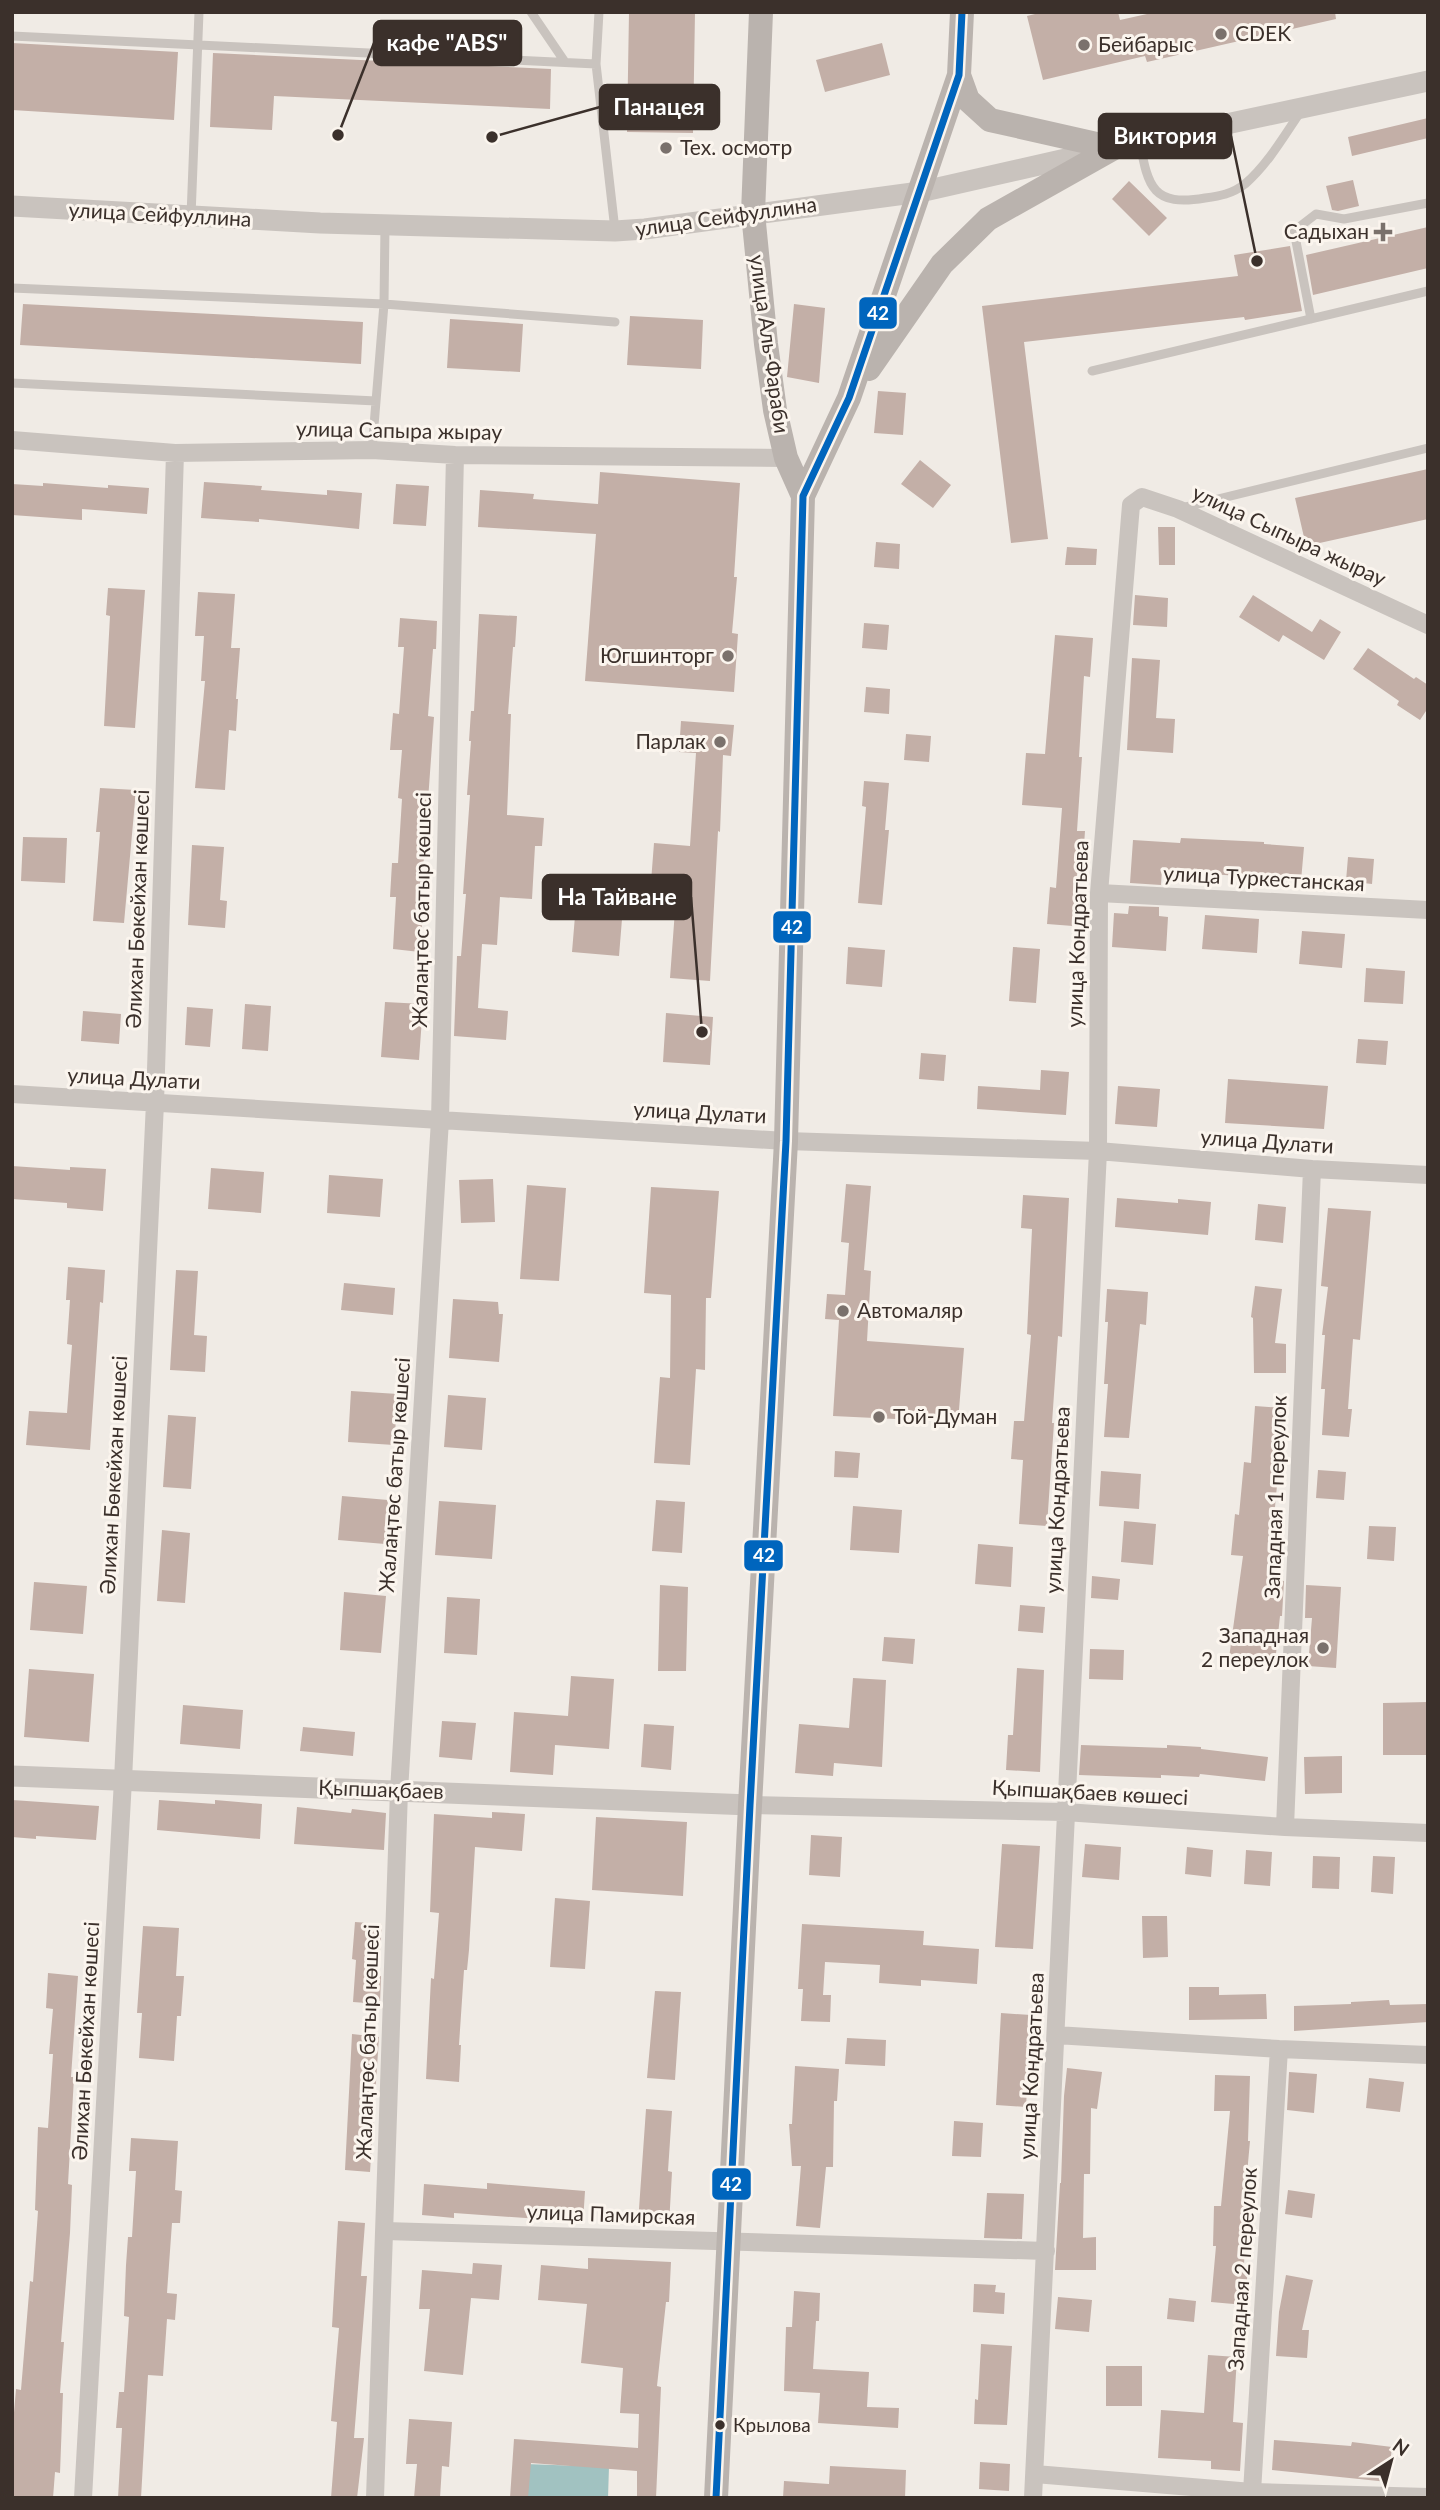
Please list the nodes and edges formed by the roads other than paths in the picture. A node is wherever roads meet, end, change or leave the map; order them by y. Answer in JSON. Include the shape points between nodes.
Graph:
{"nodes":[{"id":1,"x":199,"y":12,"type":"edge"},
{"id":2,"x":531,"y":12,"type":"edge"},
{"id":3,"x":599,"y":12,"type":"edge"},
{"id":4,"x":761,"y":12,"type":"edge"},
{"id":5,"x":966,"y":13,"type":"edge"},
{"id":6,"x":12,"y":36,"type":"edge"},
{"id":7,"x":198,"y":45,"type":"junction"},
{"id":8,"x":565,"y":62,"type":"junction"},
{"id":9,"x":596,"y":64,"type":"junction"},
{"id":10,"x":959,"y":75,"type":"junction"},
{"id":11,"x":1428,"y":81,"type":"edge"},
{"id":12,"x":1303,"y":108,"type":"junction"},
{"id":13,"x":1140,"y":143,"type":"junction"},
{"id":14,"x":1114,"y":148,"type":"junction"},
{"id":15,"x":920,"y":192,"type":"junction"},
{"id":16,"x":1428,"y":203,"type":"edge"},
{"id":17,"x":12,"y":206,"type":"edge"},
{"id":18,"x":753,"y":212,"type":"junction"},
{"id":19,"x":191,"y":216,"type":"junction"},
{"id":20,"x":385,"y":225,"type":"junction"},
{"id":21,"x":615,"y":231,"type":"junction"},
{"id":22,"x":12,"y":288,"type":"edge"},
{"id":23,"x":1428,"y":291,"type":"edge"},
{"id":24,"x":384,"y":303,"type":"junction"},
{"id":25,"x":1311,"y":319,"type":"junction"},
{"id":26,"x":615,"y":322,"type":"dead end"},
{"id":27,"x":1092,"y":371,"type":"dead end"},
{"id":28,"x":12,"y":383,"type":"edge"},
{"id":29,"x":849,"y":398,"type":"junction"},
{"id":30,"x":376,"y":401,"type":"junction"},
{"id":31,"x":12,"y":440,"type":"edge"},
{"id":32,"x":1428,"y":448,"type":"edge"},
{"id":33,"x":372,"y":450,"type":"junction"},
{"id":34,"x":175,"y":453,"type":"junction"},
{"id":35,"x":454,"y":455,"type":"junction"},
{"id":36,"x":786,"y":458,"type":"junction"},
{"id":37,"x":803,"y":496,"type":"junction"},
{"id":38,"x":1131,"y":505,"type":"joint"},
{"id":39,"x":1178,"y":509,"type":"junction"},
{"id":40,"x":1428,"y":625,"type":"edge"},
{"id":41,"x":1099,"y":893,"type":"junction"},
{"id":42,"x":1428,"y":910,"type":"edge"},
{"id":43,"x":12,"y":1094,"type":"edge"},
{"id":44,"x":155,"y":1103,"type":"junction"},
{"id":45,"x":440,"y":1120,"type":"junction"},
{"id":46,"x":786,"y":1141,"type":"junction"},
{"id":47,"x":1098,"y":1151,"type":"junction"},
{"id":48,"x":1312,"y":1169,"type":"junction"},
{"id":49,"x":1428,"y":1175,"type":"edge"},
{"id":50,"x":12,"y":1776,"type":"edge"},
{"id":51,"x":123,"y":1780,"type":"junction"},
{"id":52,"x":399,"y":1791,"type":"junction"},
{"id":53,"x":750,"y":1805,"type":"junction"},
{"id":54,"x":1065,"y":1812,"type":"junction"},
{"id":55,"x":1285,"y":1827,"type":"junction"},
{"id":56,"x":1428,"y":1833,"type":"edge"},
{"id":57,"x":1056,"y":2035,"type":"junction"},
{"id":58,"x":1279,"y":2049,"type":"junction"},
{"id":59,"x":1428,"y":2055,"type":"edge"},
{"id":60,"x":384,"y":2231,"type":"junction"},
{"id":61,"x":729,"y":2241,"type":"junction"},
{"id":62,"x":1046,"y":2251,"type":"junction"},
{"id":63,"x":1035,"y":2474,"type":"junction"},
{"id":64,"x":1252,"y":2492,"type":"junction"},
{"id":65,"x":1428,"y":2497,"type":"edge"},
{"id":66,"x":83,"y":2498,"type":"edge"},
{"id":67,"x":375,"y":2498,"type":"edge"},
{"id":68,"x":716,"y":2498,"type":"edge"},
{"id":69,"x":1033,"y":2498,"type":"edge"}],
"edges":[{"from":1,"to":7,"type":"lane"},
{"from":2,"to":8,"type":"lane"},
{"from":3,"to":9,"type":"lane"},
{"from":4,"to":18,"type":"main road","name":"улица Аль-Фараби"},
{"from":5,"to":10,"type":"main road"},
{"from":6,"to":7,"type":"lane"},
{"from":7,"to":8,"type":"lane"},
{"from":7,"to":19,"type":"lane"},
{"from":8,"to":9,"type":"lane"},
{"from":9,"to":21,"type":"lane"},
{"from":10,"to":14,"type":"main road","via":[[968,100],[990,120]]},
{"from":10,"to":15,"type":"main road"},
{"from":11,"to":12,"type":"street","name":"улица Сейфуллина"},
{"from":12,"to":13,"type":"street","name":"улица Сейфуллина"},
{"from":12,"to":13,"type":"lane","via":[[1256,172],[1231,194],[1185,202],[1169,199],[1156,191],[1146,176]]},
{"from":13,"to":14,"type":"street","name":"улица Сейфуллина"},
{"from":14,"to":15,"type":"street","name":"улица Сейфуллина"},
{"from":14,"to":29,"type":"main road","via":[[988,219],[942,264]]},
{"from":15,"to":18,"type":"street","name":"улица Сейфуллина"},
{"from":15,"to":29,"type":"main road"},
{"from":16,"to":25,"type":"lane","via":[[1344,219],[1317,215],[1294,231]]},
{"from":17,"to":19,"type":"street","name":"улица Сейфуллина"},
{"from":18,"to":21,"type":"street","name":"улица Сейфуллина"},
{"from":18,"to":36,"type":"main road","name":"улица Аль-Фараби","via":[[766,344]]},
{"from":19,"to":20,"type":"street","name":"улица Сейфуллина"},
{"from":20,"to":21,"type":"street","name":"улица Сейфуллина"},
{"from":20,"to":24,"type":"lane"},
{"from":22,"to":24,"type":"lane"},
{"from":23,"to":25,"type":"lane"},
{"from":24,"to":26,"type":"lane"},
{"from":24,"to":30,"type":"lane"},
{"from":25,"to":27,"type":"lane"},
{"from":28,"to":30,"type":"lane"},
{"from":29,"to":37,"type":"main road"},
{"from":30,"to":33,"type":"lane"},
{"from":31,"to":34,"type":"street","name":"улица Сапыра жырау"},
{"from":32,"to":39,"type":"lane"},
{"from":33,"to":34,"type":"street","name":"улица Сапыра жырау"},
{"from":33,"to":35,"type":"street","name":"улица Сапыра жырау"},
{"from":34,"to":44,"type":"street","name":"Әлихан Бөкейхан көшесі"},
{"from":35,"to":36,"type":"street","name":"улица Сапыра жырау"},
{"from":35,"to":45,"type":"street","name":"Жалаңтөс батыр көшесі"},
{"from":36,"to":37,"type":"main road","name":"улица Аль-Фараби"},
{"from":37,"to":46,"type":"main road"},
{"from":38,"to":39,"type":"street","name":"улица Сыпыра жырау","via":[[1142,496]]},
{"from":38,"to":41,"type":"street","name":"улица Кондратьева"},
{"from":39,"to":40,"type":"street","name":"улица Сыпыра жырау"},
{"from":41,"to":42,"type":"street","name":"улица Туркестанская"},
{"from":41,"to":47,"type":"street","name":"улица Кондратьева"},
{"from":43,"to":44,"type":"street","name":"улица Дулати"},
{"from":44,"to":45,"type":"street","name":"улица Дулати"},
{"from":44,"to":51,"type":"street","name":"Әлихан Бөкейхан көшесі"},
{"from":45,"to":46,"type":"street","name":"улица Дулати"},
{"from":45,"to":52,"type":"street","name":"Жалаңтөс батыр көшесі"},
{"from":46,"to":47,"type":"street","name":"улица Дулати"},
{"from":46,"to":53,"type":"main road"},
{"from":47,"to":48,"type":"street","name":"улица Дулати"},
{"from":47,"to":54,"type":"street","name":"улица Кондратьева"},
{"from":48,"to":49,"type":"street","name":"улица Дулати"},
{"from":48,"to":55,"type":"street","name":"Западная 1 переулок"},
{"from":50,"to":51,"type":"street","name":"Қыпшақбаев"},
{"from":51,"to":52,"type":"street","name":"Қыпшақбаев"},
{"from":51,"to":66,"type":"street","name":"Әлихан Бөкейхан көшесі"},
{"from":52,"to":53,"type":"street","name":"Қыпшақбаев"},
{"from":52,"to":60,"type":"street","name":"Жалаңтөс батыр көшесі"},
{"from":53,"to":54,"type":"street","name":"Қыпшақбаев көшесі"},
{"from":53,"to":61,"type":"main road"},
{"from":54,"to":55,"type":"street","name":"Қыпшақбаев көшесі"},
{"from":54,"to":57,"type":"street","name":"улица Кондратьева"},
{"from":55,"to":56,"type":"street","name":"Қыпшақбаев көшесі"},
{"from":57,"to":58,"type":"street"},
{"from":57,"to":62,"type":"street","name":"улица Кондратьева"},
{"from":58,"to":59,"type":"street"},
{"from":58,"to":64,"type":"street","name":"Западная 2 переулок"},
{"from":60,"to":61,"type":"street","name":"улица Памирская"},
{"from":60,"to":67,"type":"street","name":"Жалаңтөс батыр көшесі"},
{"from":61,"to":62,"type":"street","name":"улица Памирская"},
{"from":61,"to":68,"type":"main road"},
{"from":62,"to":63,"type":"street","name":"улица Кондратьева"},
{"from":63,"to":64,"type":"street"},
{"from":63,"to":69,"type":"street","name":"улица Кондратьева"},
{"from":64,"to":65,"type":"street"}]}
